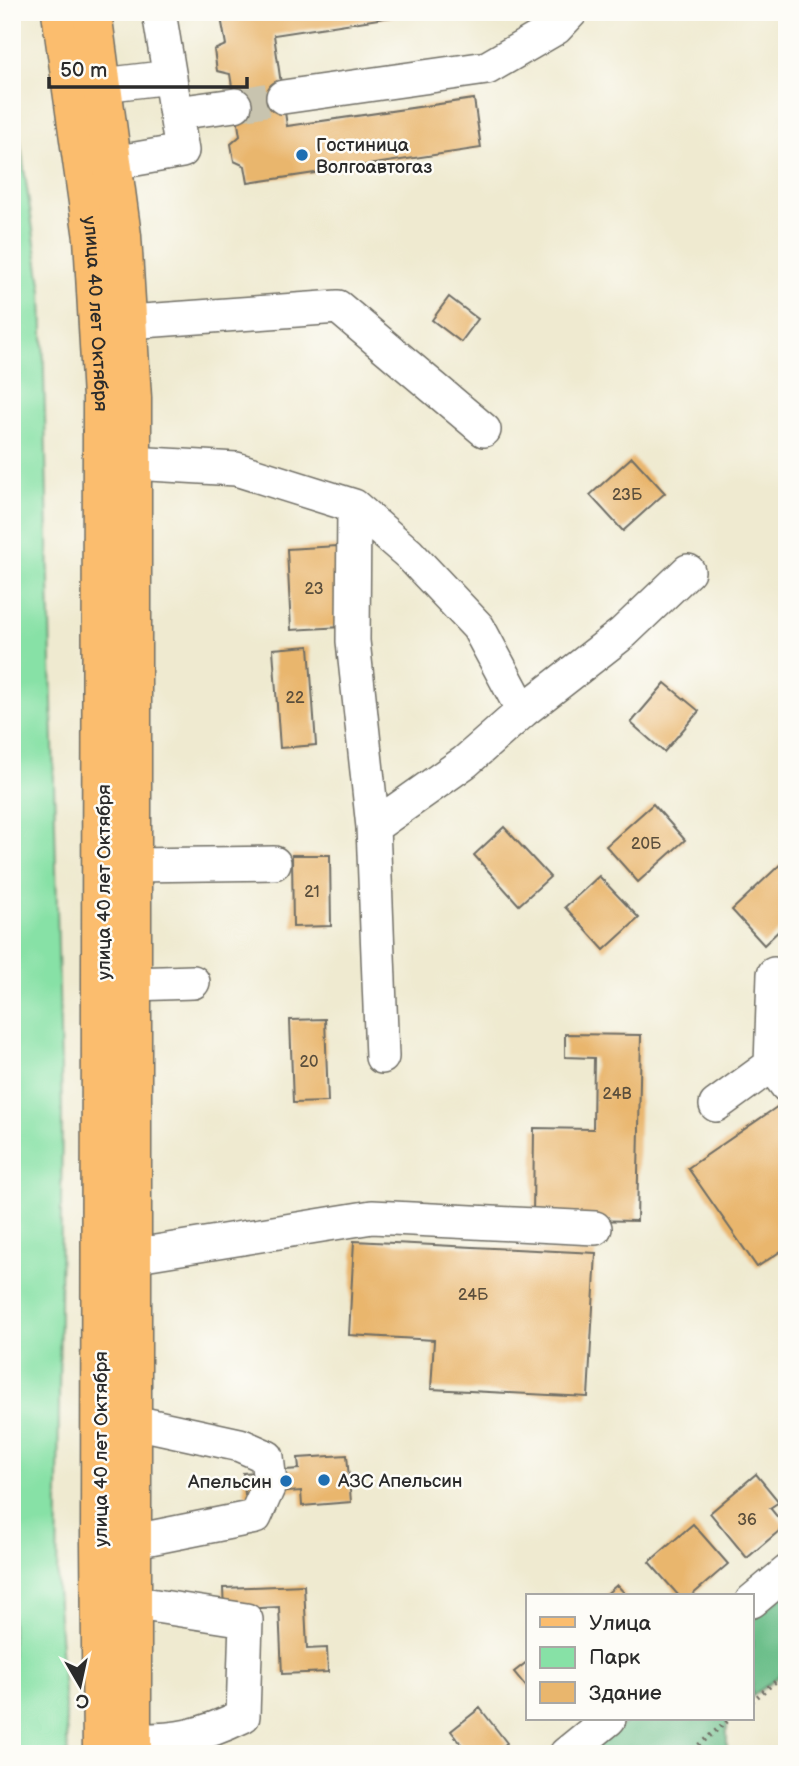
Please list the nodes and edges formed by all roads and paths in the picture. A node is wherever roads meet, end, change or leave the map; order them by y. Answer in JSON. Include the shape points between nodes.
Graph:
{"nodes":[{"id":1,"x":61,"y":12,"type":"edge"},
{"id":2,"x":92,"y":12,"type":"edge"},
{"id":3,"x":159,"y":12,"type":"edge"},
{"id":4,"x":571,"y":12,"type":"edge"},
{"id":5,"x":170,"y":77,"type":"junction"},
{"id":6,"x":103,"y":85,"type":"junction"},
{"id":7,"x":283,"y":97,"type":"tunnel mouth"},
{"id":8,"x":235,"y":104,"type":"tunnel mouth"},
{"id":9,"x":176,"y":113,"type":"junction"},
{"id":10,"x":113,"y":163,"type":"junction"},
{"id":11,"x":129,"y":322,"type":"junction"},
{"id":12,"x":484,"y":430,"type":"dead end"},
{"id":13,"x":132,"y":463,"type":"junction"},
{"id":14,"x":354,"y":506,"type":"junction"},
{"id":15,"x":688,"y":571,"type":"dead end"},
{"id":16,"x":523,"y":710,"type":"junction"},
{"id":17,"x":373,"y":827,"type":"junction"},
{"id":18,"x":274,"y":863,"type":"dead end"},
{"id":19,"x":133,"y":865,"type":"junction"},
{"id":20,"x":774,"y":974,"type":"dead end"},
{"id":21,"x":193,"y":982,"type":"dead end"},
{"id":22,"x":133,"y":984,"type":"junction"},
{"id":23,"x":382,"y":1057,"type":"dead end"},
{"id":24,"x":779,"y":1075,"type":"edge"},
{"id":25,"x":716,"y":1105,"type":"dead end"},
{"id":26,"x":595,"y":1228,"type":"dead end"},
{"id":27,"x":131,"y":1256,"type":"junction"},
{"id":28,"x":130,"y":1421,"type":"junction"},
{"id":29,"x":130,"y":1542,"type":"junction"},
{"id":30,"x":787,"y":1572,"type":"edge"},
{"id":31,"x":754,"y":1599,"type":"edge"},
{"id":32,"x":130,"y":1602,"type":"junction"},
{"id":33,"x":787,"y":1672,"type":"edge"},
{"id":34,"x":754,"y":1699,"type":"edge"},
{"id":35,"x":608,"y":1720,"type":"edge"},
{"id":36,"x":729,"y":1720,"type":"edge"},
{"id":37,"x":122,"y":1749,"type":"edge"},
{"id":38,"x":566,"y":1754,"type":"edge"},
{"id":39,"x":688,"y":1754,"type":"edge"}],
"edges":[{"from":1,"to":37,"type":"main road","name":"улица 40 лет Октября","via":[[93,238],[102,398],[100,1543]]},
{"from":2,"to":6,"type":"main road","name":"улица 40 лет Октября"},
{"from":3,"to":5,"type":"lane"},
{"from":4,"to":7,"type":"lane","via":[[556,28],[487,68]]},
{"from":5,"to":6,"type":"lane"},
{"from":5,"to":9,"type":"lane"},
{"from":6,"to":10,"type":"main road","name":"улица 40 лет Октября"},
{"from":8,"to":9,"type":"lane"},
{"from":9,"to":10,"type":"lane","via":[[182,151]]},
{"from":10,"to":11,"type":"main road","name":"улица 40 лет Октября"},
{"from":11,"to":12,"type":"lane","via":[[338,307]]},
{"from":11,"to":13,"type":"main road","name":"улица 40 лет Октября"},
{"from":13,"to":14,"type":"lane","via":[[236,469]]},
{"from":13,"to":19,"type":"main road","name":"улица 40 лет Октября"},
{"from":14,"to":16,"type":"lane","via":[[409,554],[478,627]]},
{"from":14,"to":17,"type":"lane","via":[[353,641]]},
{"from":15,"to":16,"type":"lane","via":[[623,632]]},
{"from":16,"to":17,"type":"lane","via":[[465,762]]},
{"from":17,"to":23,"type":"lane"},
{"from":18,"to":19,"type":"lane"},
{"from":19,"to":22,"type":"main road","name":"улица 40 лет Октября"},
{"from":20,"to":24,"type":"lane"},
{"from":21,"to":22,"type":"lane"},
{"from":22,"to":27,"type":"main road","name":"улица 40 лет Октября"},
{"from":24,"to":25,"type":"lane"},
{"from":26,"to":27,"type":"lane","via":[[372,1217]]},
{"from":27,"to":28,"type":"main road","name":"улица 40 лет Октября"},
{"from":28,"to":29,"type":"main road","name":"улица 40 лет Октября"},
{"from":28,"to":29,"type":"lane","via":[[240,1445],[267,1457],[270,1483],[255,1517]]},
{"from":29,"to":32,"type":"main road","name":"улица 40 лет Октября"},
{"from":30,"to":31,"type":"lane"},
{"from":32,"to":37,"type":"main road","name":"улица 40 лет Октября"},
{"from":32,"to":37,"type":"lane","via":[[246,1620],[243,1716],[209,1733]]},
{"from":33,"to":34,"type":"path"},
{"from":35,"to":38,"type":"lane"},
{"from":36,"to":39,"type":"path"}]}
